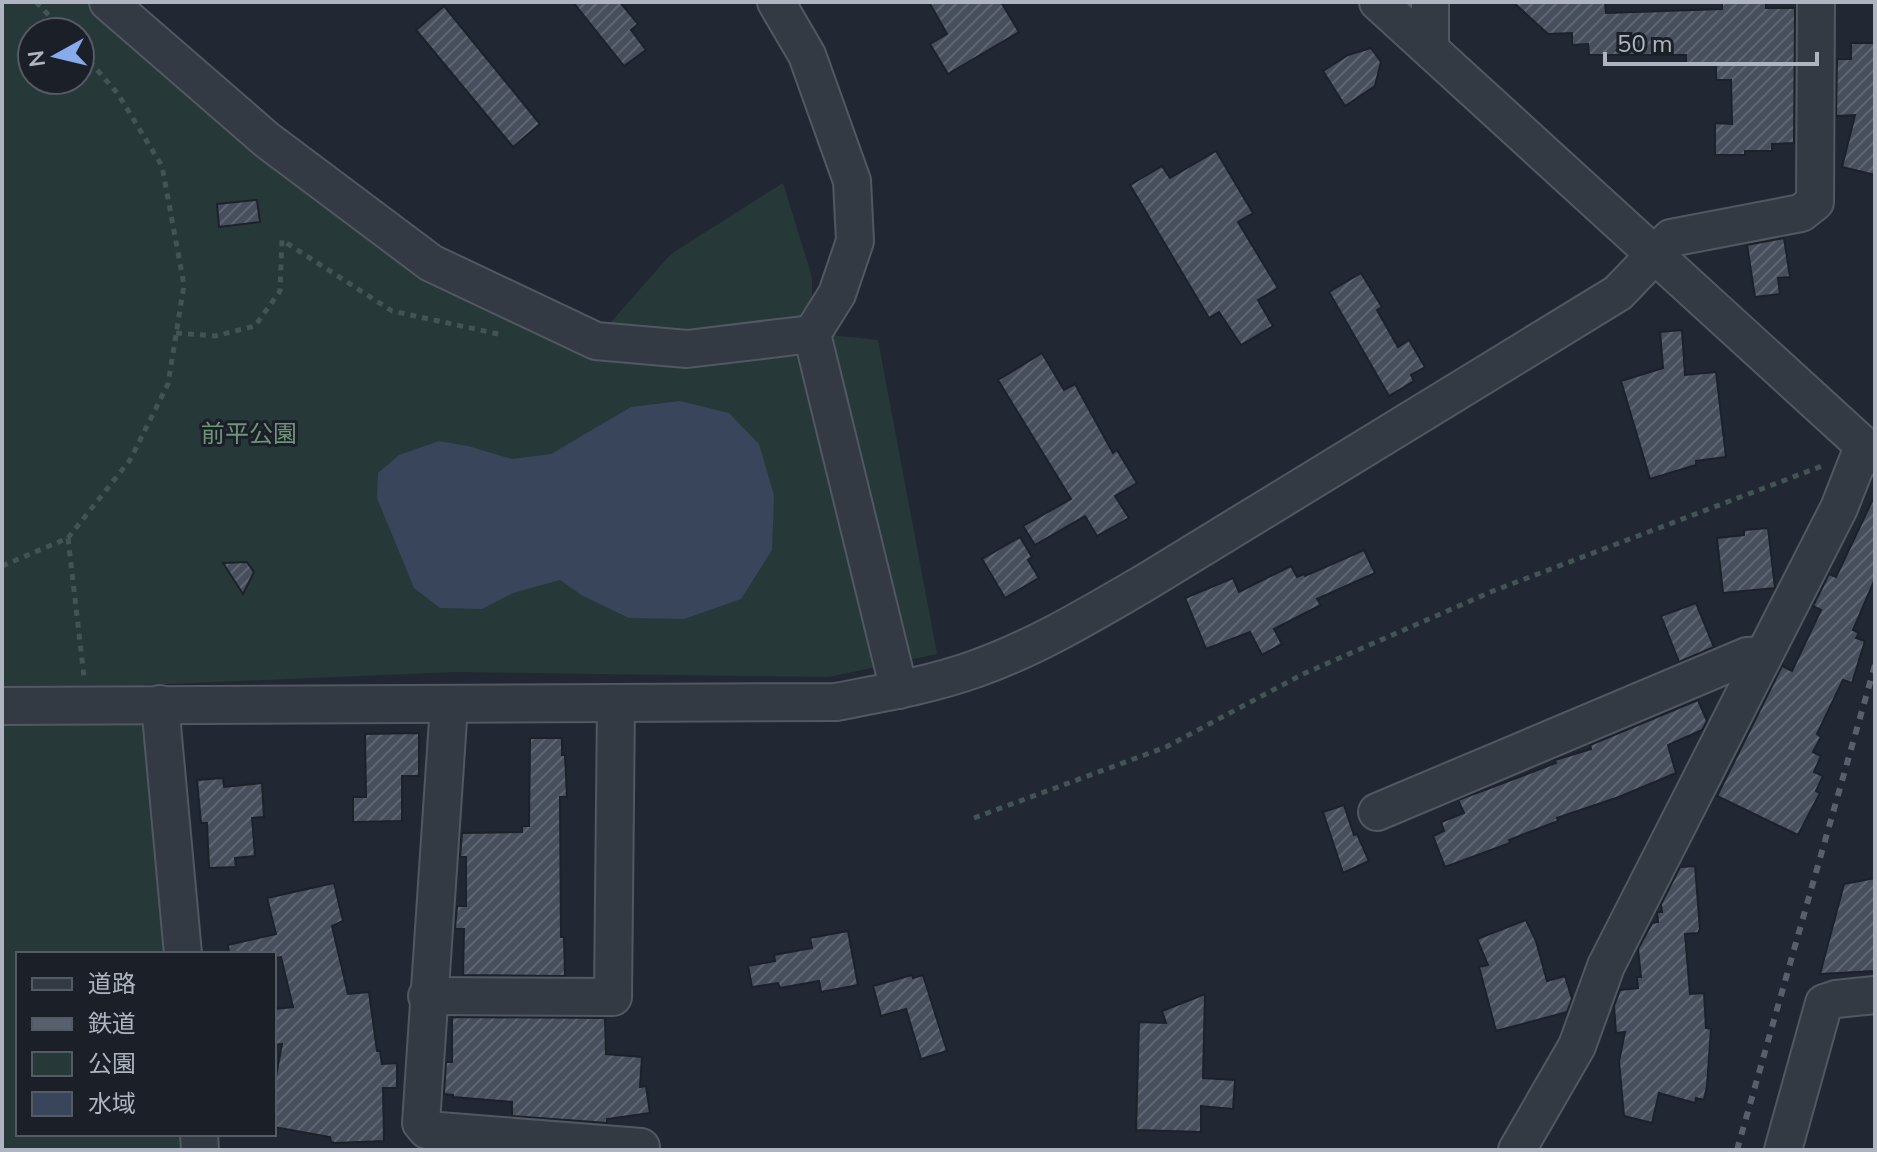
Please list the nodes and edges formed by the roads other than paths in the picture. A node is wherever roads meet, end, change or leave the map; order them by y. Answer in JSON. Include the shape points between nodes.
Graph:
{"nodes":[{"id":1,"x":108,"y":2,"type":"edge"},
{"id":2,"x":776,"y":2,"type":"edge"},
{"id":3,"x":1378,"y":2,"type":"edge"},
{"id":4,"x":1430,"y":2,"type":"edge"},
{"id":5,"x":1816,"y":2,"type":"edge"},
{"id":6,"x":1430,"y":49,"type":"junction"},
{"id":7,"x":1654,"y":255,"type":"junction"},
{"id":8,"x":812,"y":334,"type":"junction"},
{"id":9,"x":1869,"y":451,"type":"edge"},
{"id":10,"x":1764,"y":655,"type":"junction"},
{"id":11,"x":899,"y":690,"type":"junction"},
{"id":12,"x":616,"y":703,"type":"junction"},
{"id":13,"x":160,"y":704,"type":"junction"},
{"id":14,"x":449,"y":705,"type":"junction"},
{"id":15,"x":2,"y":706,"type":"edge"},
{"id":16,"x":1377,"y":812,"type":"dead end"},
{"id":17,"x":183,"y":952,"type":"edge"},
{"id":18,"x":1875,"y":995,"type":"edge"},
{"id":19,"x":427,"y":996,"type":"junction"},
{"id":20,"x":641,"y":1147,"type":"dead end"},
{"id":21,"x":1517,"y":1150,"type":"edge"},
{"id":22,"x":1783,"y":1150,"type":"edge"}],
"edges":[{"from":1,"to":8,"type":"street","via":[[267,140],[431,263],[596,341],[687,349]]},
{"from":2,"to":8,"type":"street","via":[[807,55],[852,181],[855,241],[837,294]]},
{"from":3,"to":6,"type":"street"},
{"from":4,"to":6,"type":"street"},
{"from":5,"to":7,"type":"street","via":[[1815,202],[1801,213],[1671,238]]},
{"from":6,"to":7,"type":"street"},
{"from":7,"to":9,"type":"street"},
{"from":7,"to":11,"type":"street","via":[[1618,293],[1068,627],[975,669]]},
{"from":8,"to":11,"type":"street"},
{"from":9,"to":10,"type":"street"},
{"from":10,"to":16,"type":"street","via":[[1747,656]]},
{"from":10,"to":21,"type":"street","via":[[1606,966],[1577,1046]]},
{"from":11,"to":12,"type":"street","via":[[836,702]]},
{"from":12,"to":14,"type":"street"},
{"from":12,"to":19,"type":"street","via":[[613,997]]},
{"from":13,"to":14,"type":"street"},
{"from":13,"to":15,"type":"street"},
{"from":13,"to":17,"type":"street"},
{"from":14,"to":19,"type":"street"},
{"from":18,"to":22,"type":"street","via":[[1824,1003]]},
{"from":19,"to":20,"type":"street","via":[[421,1123],[427,1130]]}]}
